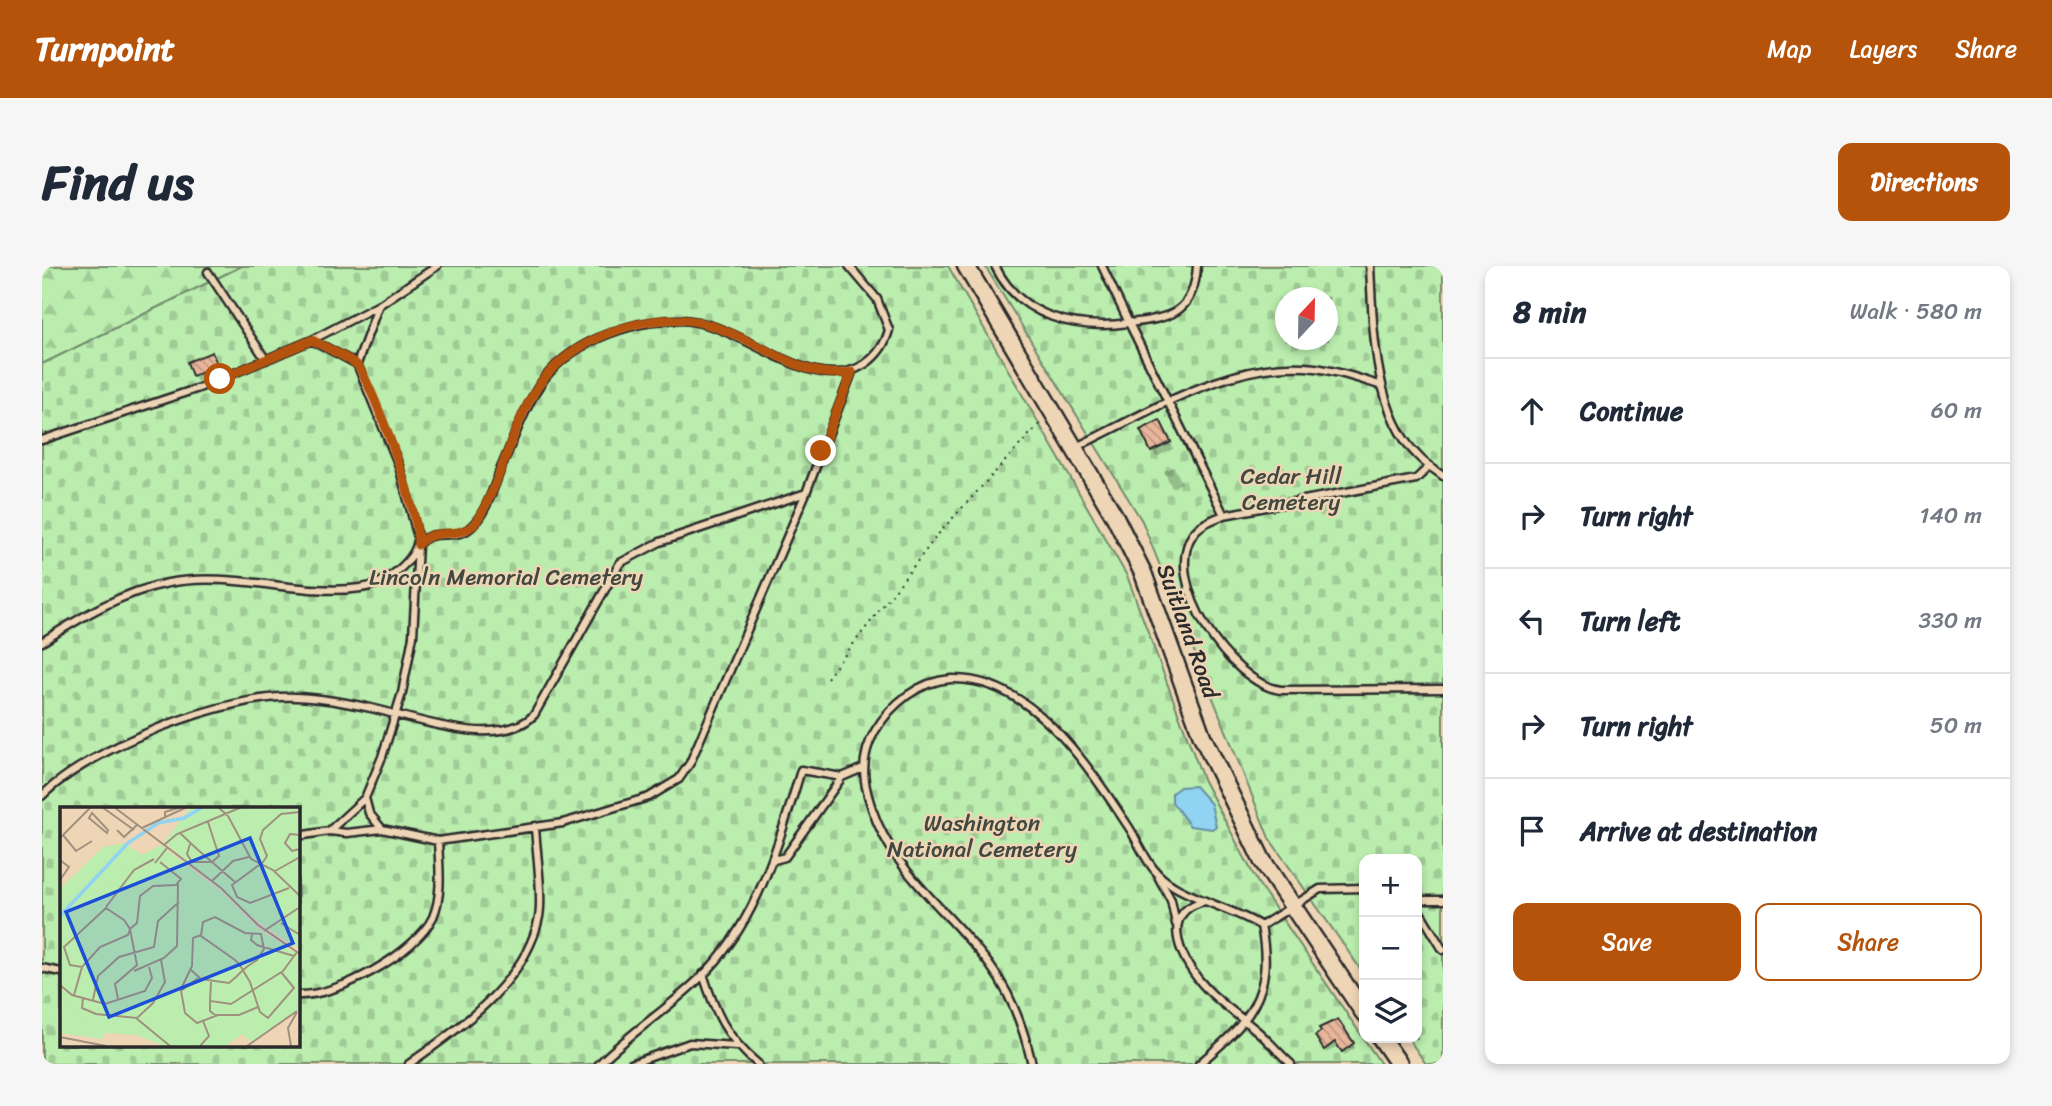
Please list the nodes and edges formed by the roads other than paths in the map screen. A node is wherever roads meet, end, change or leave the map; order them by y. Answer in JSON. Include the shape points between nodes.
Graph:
{"nodes":[{"id":1,"x":437,"y":266,"type":"edge"},
{"id":2,"x":849,"y":266,"type":"edge"},
{"id":3,"x":966,"y":266,"type":"edge"},
{"id":4,"x":995,"y":266,"type":"edge"},
{"id":5,"x":1102,"y":266,"type":"edge"},
{"id":6,"x":1197,"y":266,"type":"edge"},
{"id":7,"x":1370,"y":266,"type":"edge"},
{"id":8,"x":208,"y":272,"type":"dead end"},
{"id":9,"x":379,"y":305,"type":"junction"},
{"id":10,"x":1129,"y":323,"type":"junction"},
{"id":11,"x":312,"y":340,"type":"junction"},
{"id":12,"x":266,"y":360,"type":"junction"},
{"id":13,"x":357,"y":364,"type":"junction"},
{"id":14,"x":852,"y":372,"type":"junction"},
{"id":15,"x":1382,"y":386,"type":"junction"},
{"id":16,"x":1169,"y":402,"type":"junction"},
{"id":17,"x":42,"y":440,"type":"edge"},
{"id":18,"x":1075,"y":448,"type":"junction"},
{"id":19,"x":1430,"y":466,"type":"junction"},
{"id":20,"x":1441,"y":473,"type":"edge"},
{"id":21,"x":806,"y":493,"type":"junction"},
{"id":22,"x":1224,"y":515,"type":"junction"},
{"id":23,"x":418,"y":545,"type":"junction"},
{"id":24,"x":42,"y":642,"type":"edge"},
{"id":25,"x":1443,"y":689,"type":"edge"},
{"id":26,"x":396,"y":715,"type":"junction"},
{"id":27,"x":863,"y":768,"type":"junction"},
{"id":28,"x":842,"y":777,"type":"junction"},
{"id":29,"x":42,"y":796,"type":"edge"},
{"id":30,"x":365,"y":798,"type":"junction"},
{"id":31,"x":535,"y":826,"type":"junction"},
{"id":32,"x":382,"y":829,"type":"junction"},
{"id":33,"x":329,"y":831,"type":"junction"},
{"id":34,"x":299,"y":836,"type":"edge"},
{"id":35,"x":438,"y":841,"type":"junction"},
{"id":36,"x":774,"y":860,"type":"junction"},
{"id":37,"x":1157,"y":873,"type":"junction"},
{"id":38,"x":1359,"y":888,"type":"edge"},
{"id":39,"x":1422,"y":900,"type":"edge"},
{"id":40,"x":1443,"y":900,"type":"edge"},
{"id":41,"x":1207,"y":901,"type":"junction"},
{"id":42,"x":1292,"y":907,"type":"junction"},
{"id":43,"x":1422,"y":915,"type":"edge"},
{"id":44,"x":1176,"y":926,"type":"junction"},
{"id":45,"x":1261,"y":926,"type":"junction"},
{"id":46,"x":1443,"y":950,"type":"edge"},
{"id":47,"x":42,"y":968,"type":"edge"},
{"id":48,"x":60,"y":972,"type":"edge"},
{"id":49,"x":704,"y":974,"type":"junction"},
{"id":50,"x":299,"y":995,"type":"edge"},
{"id":51,"x":1359,"y":1006,"type":"edge"},
{"id":52,"x":1245,"y":1021,"type":"junction"},
{"id":53,"x":1384,"y":1043,"type":"edge"},
{"id":54,"x":736,"y":1046,"type":"junction"},
{"id":55,"x":410,"y":1064,"type":"edge"},
{"id":56,"x":599,"y":1064,"type":"edge"},
{"id":57,"x":631,"y":1064,"type":"edge"},
{"id":58,"x":758,"y":1064,"type":"edge"},
{"id":59,"x":1032,"y":1064,"type":"edge"},
{"id":60,"x":1199,"y":1064,"type":"edge"},
{"id":61,"x":1291,"y":1064,"type":"edge"},
{"id":62,"x":1399,"y":1064,"type":"edge"}],
"edges":[{"from":1,"to":9,"type":"lane"},
{"from":2,"to":14,"type":"lane","via":[[877,299],[889,330],[878,353]]},
{"from":3,"to":18,"type":"main road","name":"Suitland Road"},
{"from":4,"to":10,"type":"lane","via":[[1013,293],[1042,313],[1080,324]]},
{"from":5,"to":10,"type":"lane"},
{"from":6,"to":10,"type":"lane","via":[[1192,295],[1181,309]]},
{"from":7,"to":15,"type":"lane"},
{"from":8,"to":12,"type":"lane"},
{"from":9,"to":11,"type":"lane"},
{"from":9,"to":13,"type":"lane"},
{"from":10,"to":16,"type":"lane"},
{"from":11,"to":12,"type":"lane"},
{"from":11,"to":13,"type":"lane"},
{"from":12,"to":17,"type":"lane","via":[[199,388]]},
{"from":13,"to":23,"type":"lane","via":[[399,466],[418,528]]},
{"from":14,"to":21,"type":"lane"},
{"from":14,"to":23,"type":"lane","via":[[832,375],[813,371],[741,337],[689,320],[614,333],[568,355],[539,385],[474,525],[454,535],[432,533]]},
{"from":15,"to":16,"type":"lane","via":[[1333,371],[1288,366],[1204,386]]},
{"from":15,"to":19,"type":"lane","via":[[1406,441]]},
{"from":16,"to":18,"type":"lane"},
{"from":16,"to":22,"type":"lane"},
{"from":18,"to":42,"type":"main road","name":"Suitland Road","via":[[1143,573],[1221,778],[1262,860]]},
{"from":19,"to":20,"type":"lane"},
{"from":19,"to":22,"type":"lane","via":[[1416,479]]},
{"from":21,"to":26,"type":"lane","via":[[728,517],[624,559],[534,715],[522,725],[465,730]]},
{"from":21,"to":31,"type":"lane","via":[[686,771],[669,787],[620,808]]},
{"from":22,"to":25,"type":"lane","via":[[1202,525],[1190,538],[1184,558],[1187,580],[1212,636],[1251,678],[1281,690]]},
{"from":23,"to":24,"type":"lane","via":[[401,567],[367,587],[218,579],[167,583],[123,597]]},
{"from":23,"to":26,"type":"lane","via":[[413,636]]},
{"from":26,"to":29,"type":"lane","via":[[295,697],[235,703],[139,737],[78,768]]},
{"from":26,"to":30,"type":"lane"},
{"from":27,"to":28,"type":"lane"},
{"from":27,"to":37,"type":"lane","via":[[876,730],[913,691],[954,679],[1004,690],[1057,731],[1110,800]]},
{"from":27,"to":59,"type":"lane","via":[[869,799],[890,850],[992,968],[1021,1026]]},
{"from":28,"to":36,"type":"lane","via":[[785,857]]},
{"from":28,"to":36,"type":"lane","via":[[801,769]]},
{"from":30,"to":32,"type":"lane","via":[[369,813]]},
{"from":30,"to":33,"type":"lane"},
{"from":31,"to":35,"type":"lane"},
{"from":31,"to":55,"type":"lane","via":[[540,910],[520,963],[488,1000]]},
{"from":32,"to":33,"type":"lane"},
{"from":32,"to":35,"type":"lane"},
{"from":33,"to":34,"type":"lane"},
{"from":35,"to":50,"type":"lane","via":[[438,898],[428,925],[416,939],[348,986]]},
{"from":36,"to":49,"type":"lane","via":[[742,922]]},
{"from":37,"to":41,"type":"lane","via":[[1174,887]]},
{"from":37,"to":44,"type":"lane","via":[[1171,900]]},
{"from":38,"to":42,"type":"lane","via":[[1320,889]]},
{"from":39,"to":40,"type":"lane"},
{"from":41,"to":44,"type":"lane","via":[[1192,904]]},
{"from":41,"to":45,"type":"lane","via":[[1237,911]]},
{"from":42,"to":45,"type":"lane"},
{"from":42,"to":51,"type":"main road","name":"Suitland Road"},
{"from":43,"to":46,"type":"lane"},
{"from":44,"to":52,"type":"lane","via":[[1191,971],[1220,1003]]},
{"from":45,"to":52,"type":"lane","via":[[1267,972],[1262,992]]},
{"from":47,"to":48,"type":"lane"},
{"from":49,"to":54,"type":"lane","via":[[713,1003]]},
{"from":49,"to":56,"type":"lane"},
{"from":52,"to":60,"type":"lane"},
{"from":52,"to":61,"type":"lane"},
{"from":53,"to":62,"type":"main road"},
{"from":54,"to":57,"type":"lane","via":[[690,1043]]},
{"from":54,"to":58,"type":"lane"}]}
